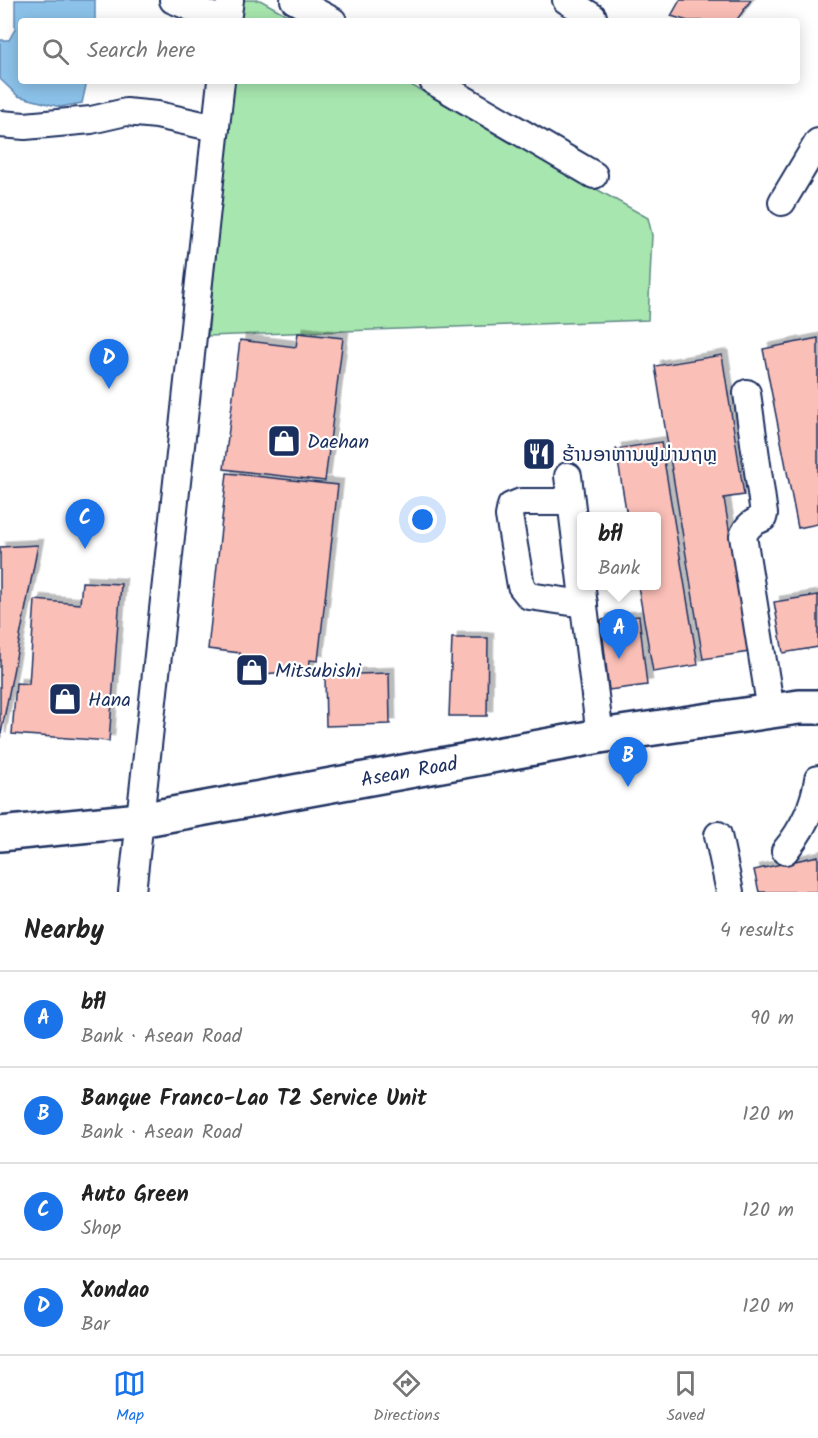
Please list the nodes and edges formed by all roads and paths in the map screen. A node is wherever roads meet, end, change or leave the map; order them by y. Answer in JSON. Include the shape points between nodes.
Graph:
{"nodes":[{"id":1,"x":172,"y":0,"type":"edge"},
{"id":2,"x":230,"y":0,"type":"edge"},
{"id":3,"x":294,"y":0,"type":"edge"},
{"id":4,"x":566,"y":0,"type":"edge"},
{"id":5,"x":593,"y":17,"type":"dead end"},
{"id":6,"x":218,"y":18,"type":"edge"},
{"id":7,"x":227,"y":18,"type":"edge"},
{"id":8,"x":327,"y":18,"type":"edge"},
{"id":9,"x":221,"y":84,"type":"edge"},
{"id":10,"x":438,"y":84,"type":"edge"},
{"id":11,"x":0,"y":123,"type":"edge"},
{"id":12,"x":216,"y":128,"type":"junction"},
{"id":13,"x":818,"y":142,"type":"edge"},
{"id":14,"x":594,"y":175,"type":"dead end"},
{"id":15,"x":782,"y":202,"type":"dead end"},
{"id":16,"x":747,"y":393,"type":"dead end"},
{"id":17,"x":568,"y":476,"type":"dead end"},
{"id":18,"x":571,"y":502,"type":"junction"},
{"id":19,"x":577,"y":549,"type":"edge"},
{"id":20,"x":582,"y":590,"type":"edge"},
{"id":21,"x":584,"y":604,"type":"junction"},
{"id":22,"x":771,"y":711,"type":"junction"},
{"id":23,"x":816,"y":714,"type":"edge"},
{"id":24,"x":600,"y":735,"type":"junction"},
{"id":25,"x":818,"y":779,"type":"edge"},
{"id":26,"x":140,"y":820,"type":"junction"},
{"id":27,"x":0,"y":834,"type":"edge"},
{"id":28,"x":718,"y":835,"type":"dead end"},
{"id":29,"x":784,"y":851,"type":"dead end"},
{"id":30,"x":132,"y":892,"type":"edge"},
{"id":31,"x":730,"y":892,"type":"edge"}],
"edges":[{"from":1,"to":6,"type":"street"},
{"from":2,"to":7,"type":"street"},
{"from":3,"to":8,"type":"street"},
{"from":4,"to":5,"type":"street"},
{"from":9,"to":12,"type":"street"},
{"from":10,"to":14,"type":"street"},
{"from":11,"to":12,"type":"street","via":[[25,126],[91,120],[126,112]]},
{"from":12,"to":26,"type":"street"},
{"from":13,"to":15,"type":"street"},
{"from":16,"to":22,"type":"street","via":[[764,514],[750,524],[743,536]]},
{"from":17,"to":18,"type":"street"},
{"from":18,"to":19,"type":"street"},
{"from":18,"to":21,"type":"street","via":[[521,502],[511,506],[508,516],[521,586],[529,596]]},
{"from":20,"to":21,"type":"street"},
{"from":21,"to":24,"type":"street"},
{"from":22,"to":23,"type":"main road","name":"Asean Road"},
{"from":22,"to":24,"type":"main road","name":"Asean Road"},
{"from":24,"to":26,"type":"main road","name":"Asean Road"},
{"from":25,"to":29,"type":"street","via":[[808,816]]},
{"from":26,"to":27,"type":"main road","name":"Asean Road"},
{"from":26,"to":30,"type":"street"},
{"from":28,"to":31,"type":"street"}]}
